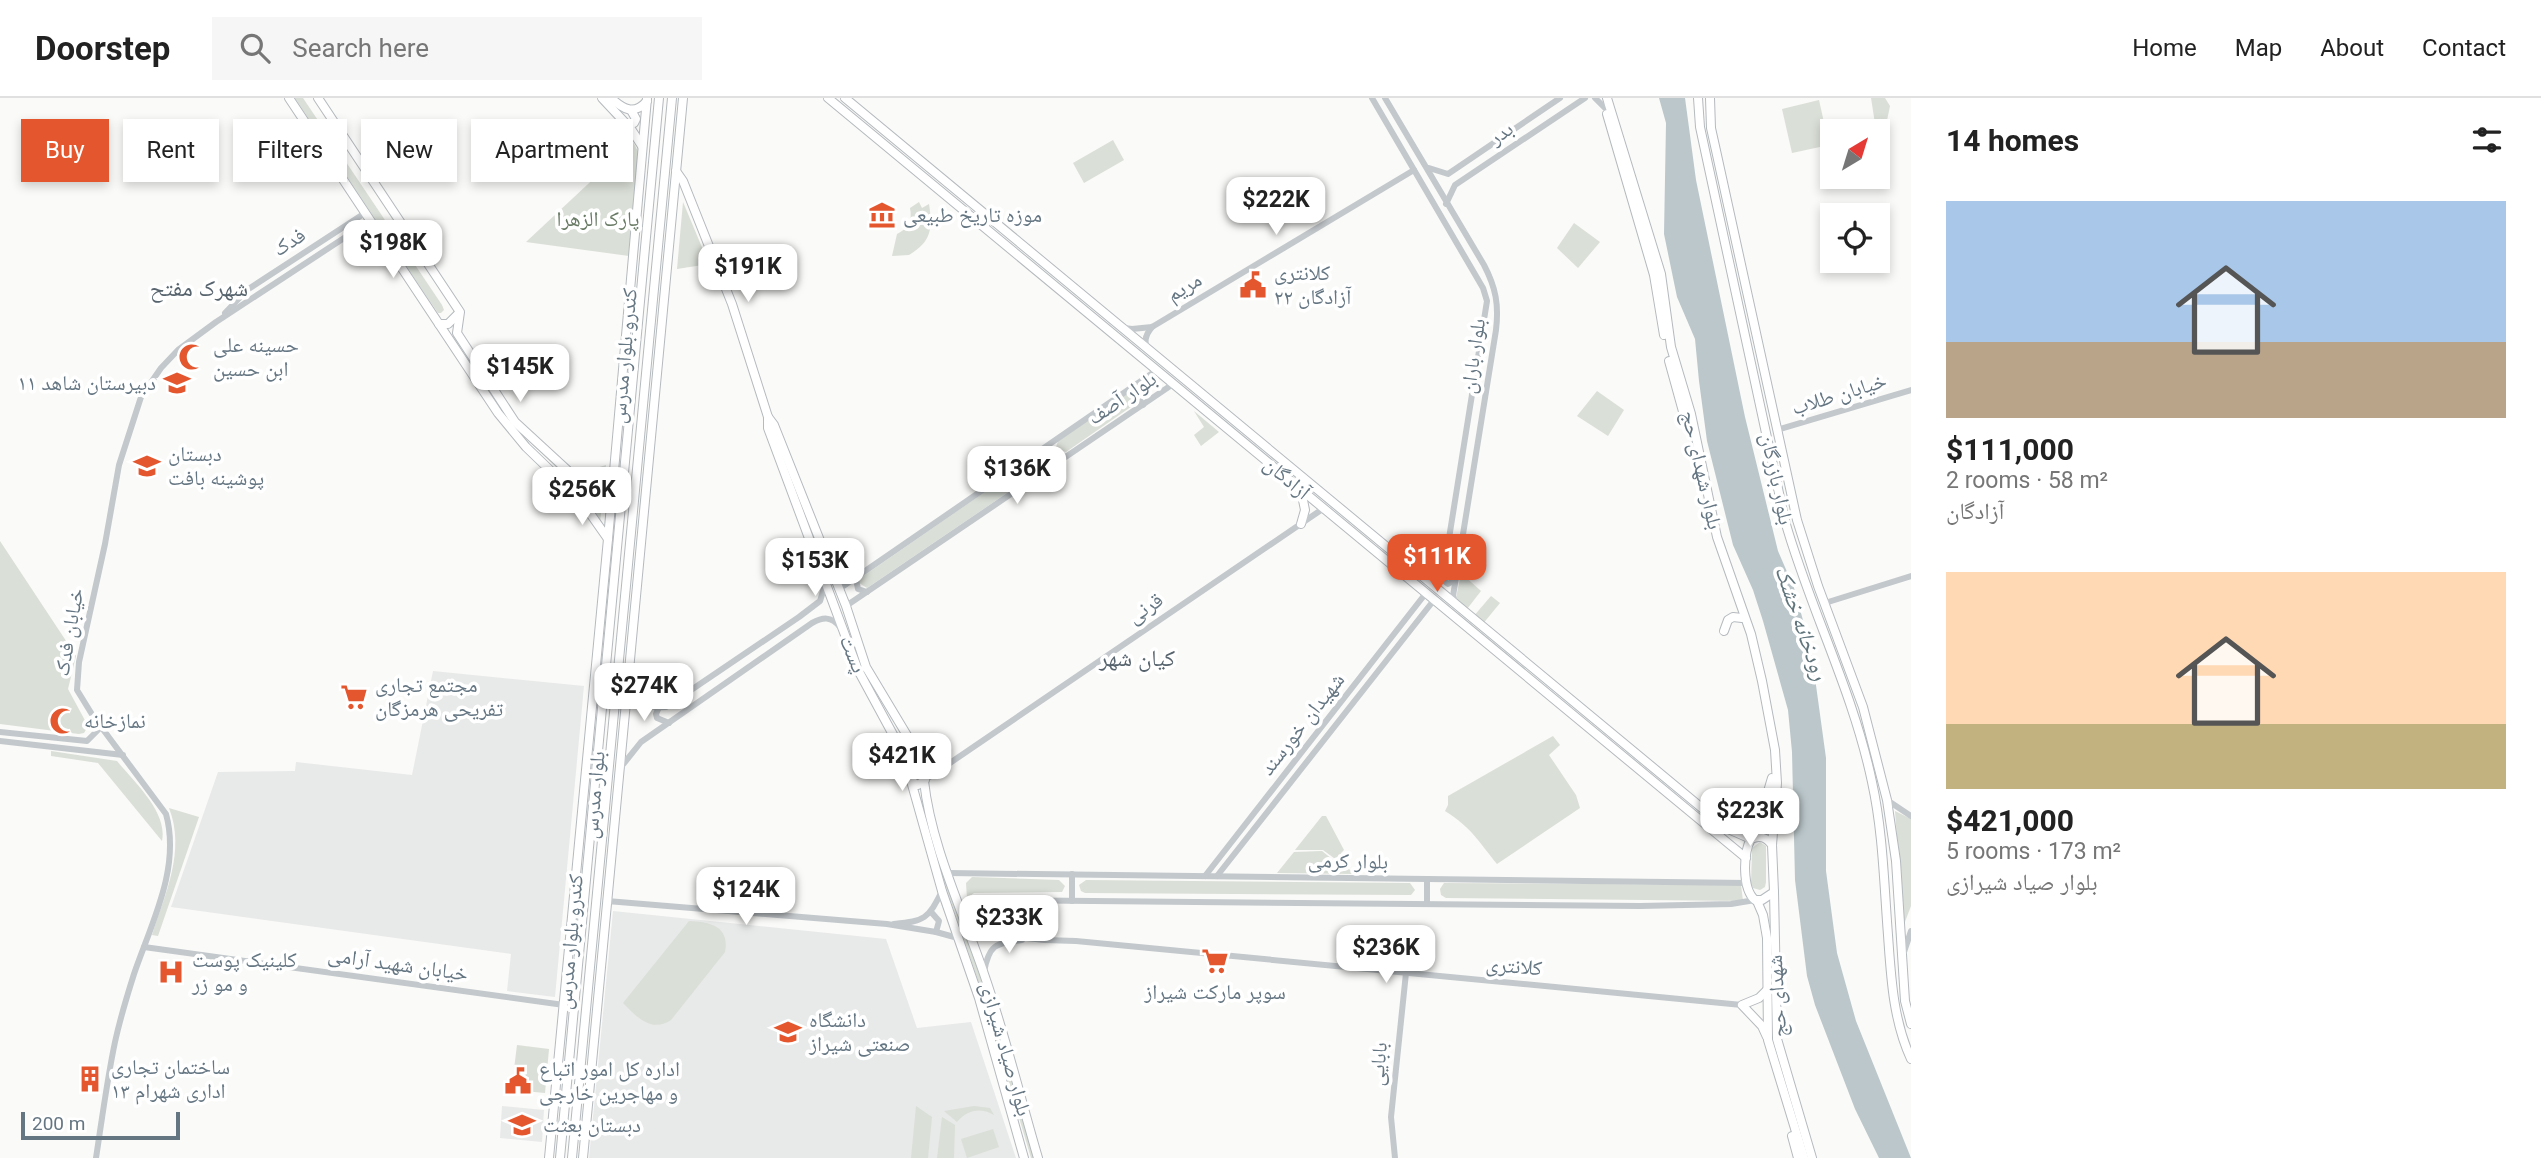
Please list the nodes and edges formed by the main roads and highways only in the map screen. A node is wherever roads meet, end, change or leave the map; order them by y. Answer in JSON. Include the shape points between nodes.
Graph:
{"nodes":[{"id":1,"x":289,"y":98,"type":"edge"},
{"id":2,"x":318,"y":98,"type":"edge"},
{"id":3,"x":603,"y":98,"type":"edge"},
{"id":4,"x":611,"y":98,"type":"edge"},
{"id":5,"x":659,"y":98,"type":"edge"},
{"id":6,"x":671,"y":98,"type":"edge"},
{"id":7,"x":683,"y":98,"type":"edge"},
{"id":8,"x":828,"y":98,"type":"edge"},
{"id":9,"x":845,"y":98,"type":"edge"},
{"id":10,"x":1604,"y":98,"type":"edge"},
{"id":11,"x":1699,"y":98,"type":"edge"},
{"id":12,"x":1710,"y":98,"type":"edge"},
{"id":13,"x":647,"y":99,"type":"edge"},
{"id":14,"x":631,"y":110,"type":"junction"},
{"id":15,"x":622,"y":119,"type":"edge"},
{"id":16,"x":633,"y":123,"type":"edge"},
{"id":17,"x":633,"y":132,"type":"edge"},
{"id":18,"x":642,"y":146,"type":"junction"},
{"id":19,"x":676,"y":171,"type":"junction"},
{"id":20,"x":673,"y":203,"type":"junction"},
{"id":21,"x":692,"y":203,"type":"junction"},
{"id":22,"x":996,"y":223,"type":"junction"},
{"id":23,"x":989,"y":231,"type":"junction"},
{"id":24,"x":634,"y":249,"type":"junction"},
{"id":25,"x":657,"y":249,"type":"junction"},
{"id":26,"x":1732,"y":267,"type":"junction"},
{"id":27,"x":1742,"y":268,"type":"junction"},
{"id":28,"x":643,"y":272,"type":"junction"},
{"id":29,"x":460,"y":312,"type":"junction"},
{"id":30,"x":439,"y":324,"type":"junction"},
{"id":31,"x":645,"y":387,"type":"junction"},
{"id":32,"x":653,"y":421,"type":"junction"},
{"id":33,"x":787,"y":469,"type":"junction"},
{"id":34,"x":612,"y":473,"type":"junction"},
{"id":35,"x":1301,"y":490,"type":"junction"},
{"id":36,"x":1304,"y":521,"type":"road end"},
{"id":37,"x":643,"y":524,"type":"junction"},
{"id":38,"x":631,"y":535,"type":"junction"},
{"id":39,"x":608,"y":539,"type":"junction"},
{"id":40,"x":1381,"y":543,"type":"junction"},
{"id":41,"x":823,"y":548,"type":"junction"},
{"id":42,"x":1375,"y":550,"type":"junction"},
{"id":43,"x":813,"y":552,"type":"junction"},
{"id":44,"x":1742,"y":618,"type":"junction"},
{"id":45,"x":1724,"y":631,"type":"dead end"},
{"id":46,"x":607,"y":658,"type":"junction"},
{"id":47,"x":619,"y":659,"type":"junction"},
{"id":48,"x":1552,"y":691,"type":"junction"},
{"id":49,"x":908,"y":737,"type":"junction"},
{"id":50,"x":897,"y":742,"type":"junction"},
{"id":51,"x":1873,"y":743,"type":"junction"},
{"id":52,"x":1863,"y":744,"type":"junction"},
{"id":53,"x":598,"y":749,"type":"junction"},
{"id":54,"x":621,"y":758,"type":"junction"},
{"id":55,"x":586,"y":760,"type":"junction"},
{"id":56,"x":920,"y":761,"type":"junction"},
{"id":57,"x":907,"y":767,"type":"junction"},
{"id":58,"x":608,"y":771,"type":"junction"},
{"id":59,"x":596,"y":773,"type":"junction"},
{"id":60,"x":925,"y":780,"type":"junction"},
{"id":61,"x":911,"y":781,"type":"junction"},
{"id":62,"x":619,"y":783,"type":"junction"},
{"id":63,"x":926,"y":796,"type":"junction"},
{"id":64,"x":915,"y":798,"type":"junction"},
{"id":65,"x":1752,"y":826,"type":"junction"},
{"id":66,"x":1737,"y":833,"type":"junction"},
{"id":67,"x":1751,"y":839,"type":"junction"},
{"id":68,"x":1729,"y":844,"type":"junction"},
{"id":69,"x":1772,"y":845,"type":"junction"},
{"id":70,"x":1746,"y":858,"type":"junction"},
{"id":71,"x":575,"y":887,"type":"junction"},
{"id":72,"x":1773,"y":892,"type":"junction"},
{"id":73,"x":1756,"y":900,"type":"junction"},
{"id":74,"x":584,"y":902,"type":"junction"},
{"id":75,"x":573,"y":913,"type":"junction"},
{"id":76,"x":601,"y":964,"type":"junction"},
{"id":77,"x":1767,"y":990,"type":"junction"},
{"id":78,"x":587,"y":1002,"type":"junction"},
{"id":79,"x":1911,"y":1024,"type":"edge"},
{"id":80,"x":1768,"y":1040,"type":"junction"},
{"id":81,"x":1911,"y":1059,"type":"edge"},
{"id":82,"x":1790,"y":1098,"type":"junction"},
{"id":83,"x":562,"y":1131,"type":"junction"},
{"id":84,"x":551,"y":1145,"type":"junction"},
{"id":85,"x":573,"y":1156,"type":"edge"},
{"id":86,"x":584,"y":1157,"type":"edge"},
{"id":87,"x":549,"y":1158,"type":"edge"},
{"id":88,"x":560,"y":1158,"type":"edge"},
{"id":89,"x":1024,"y":1158,"type":"edge"},
{"id":90,"x":1038,"y":1158,"type":"edge"},
{"id":91,"x":1798,"y":1158,"type":"edge"},
{"id":92,"x":1804,"y":1158,"type":"edge"},
{"id":93,"x":1812,"y":1158,"type":"edge"},
{"id":94,"x":1818,"y":1158,"type":"edge"}],
"edges":[{"from":1,"to":30,"type":"main road"},
{"from":2,"to":29,"type":"main road"},
{"from":3,"to":15,"type":"main road"},
{"from":4,"to":14,"type":"main road"},
{"from":5,"to":28,"type":"main road","name":"بلوار مدرس"},
{"from":6,"to":25,"type":"main road","name":"بلوار مدرس"},
{"from":7,"to":19,"type":"main road","name":"کندرو بلوار مدرس"},
{"from":8,"to":23,"type":"main road","name":"آزادگان"},
{"from":9,"to":22,"type":"main road","name":"آزادگان"},
{"from":10,"to":44,"type":"main road","name":"بلوار شهدای حج","via":[[1654,275],[1666,348],[1718,555]]},
{"from":10,"to":69,"type":"main road","name":"بلوار شهدای حج","via":[[1661,274],[1671,347],[1717,537],[1754,646],[1775,750]]},
{"from":11,"to":26,"type":"main road","name":"بلوار بازرگان","via":[[1700,127]]},
{"from":12,"to":27,"type":"main road","name":"بلوار بازرگان","via":[[1711,128]]},
{"from":13,"to":14,"type":"main road","via":[[643,106]]},
{"from":13,"to":18,"type":"main road","name":"کندرو بلوار مدرس"},
{"from":14,"to":16,"type":"main road","via":[[636,119]]},
{"from":17,"to":18,"type":"main road"},
{"from":18,"to":24,"type":"main road","name":"کندرو بلوار مدرس"},
{"from":19,"to":20,"type":"main road","name":"کندرو بلوار مدرس"},
{"from":19,"to":21,"type":"main road","name":"پست"},
{"from":20,"to":21,"type":"main road","via":[[677,195]]},
{"from":20,"to":25,"type":"main road"},
{"from":20,"to":32,"type":"main road","name":"کندرو بلوار مدرس"},
{"from":21,"to":33,"type":"main road","name":"پست","via":[[732,303]]},
{"from":22,"to":23,"type":"main road"},
{"from":22,"to":40,"type":"main road","name":"آزادگان"},
{"from":23,"to":35,"type":"main road","name":"آزادگان"},
{"from":24,"to":28,"type":"main road"},
{"from":24,"to":34,"type":"main road","name":"کندرو بلوار مدرس"},
{"from":25,"to":31,"type":"main road","name":"بلوار مدرس"},
{"from":26,"to":27,"type":"main road"},
{"from":26,"to":52,"type":"main road","name":"بلوار بازرگان","via":[[1785,521]]},
{"from":27,"to":51,"type":"main road","name":"بلوار بازرگان","via":[[1797,520]]},
{"from":28,"to":46,"type":"main road","name":"بلوار مدرس"},
{"from":29,"to":30,"type":"main road","via":[[453,321]]},
{"from":29,"to":34,"type":"main road","via":[[457,332],[533,441],[596,493]]},
{"from":30,"to":39,"type":"main road","via":[[511,431],[580,499]]},
{"from":31,"to":32,"type":"main road"},
{"from":31,"to":38,"type":"main road","name":"بلوار مدرس"},
{"from":32,"to":37,"type":"main road","name":"کندرو بلوار مدرس"},
{"from":33,"to":41,"type":"main road","name":"پست"},
{"from":33,"to":43,"type":"main road","name":"پست"},
{"from":34,"to":39,"type":"main road","name":"کندرو بلوار مدرس"},
{"from":35,"to":36,"type":"main road"},
{"from":35,"to":42,"type":"main road","name":"آزادگان"},
{"from":37,"to":38,"type":"main road"},
{"from":37,"to":54,"type":"main road","name":"کندرو بلوار مدرس"},
{"from":38,"to":47,"type":"main road","name":"بلوار مدرس"},
{"from":39,"to":55,"type":"main road","name":"کندرو بلوار مدرس"},
{"from":40,"to":42,"type":"main road"},
{"from":40,"to":48,"type":"main road","name":"آزادگان"},
{"from":41,"to":43,"type":"main road"},
{"from":41,"to":49,"type":"main road","name":"پست","via":[[866,667]]},
{"from":42,"to":48,"type":"main road","name":"آزادگان"},
{"from":43,"to":50,"type":"main road","name":"پست","via":[[858,670]]},
{"from":44,"to":45,"type":"main road","via":[[1728,620]]},
{"from":44,"to":65,"type":"main road","name":"بلوار شهدای حج","via":[[1771,751],[1772,783]]},
{"from":46,"to":47,"type":"main road"},
{"from":46,"to":53,"type":"main road","name":"بلوار مدرس"},
{"from":47,"to":58,"type":"main road","name":"بلوار مدرس"},
{"from":48,"to":66,"type":"main road","name":"آزادگان"},
{"from":48,"to":68,"type":"main road","name":"آزادگان"},
{"from":49,"to":50,"type":"main road","via":[[904,747]]},
{"from":49,"to":56,"type":"main road","name":"پست"},
{"from":50,"to":57,"type":"main road","name":"پست"},
{"from":51,"to":52,"type":"main road"},
{"from":51,"to":79,"type":"main road","name":"بلوار بازرگان","via":[[1896,861],[1905,1001]]},
{"from":52,"to":81,"type":"main road","name":"بلوار بازرگان","via":[[1880,826],[1894,1003]]},
{"from":53,"to":55,"type":"main road"},
{"from":53,"to":59,"type":"main road","name":"بلوار مدرس"},
{"from":54,"to":58,"type":"main road"},
{"from":54,"to":62,"type":"main road","name":"کندرو بلوار مدرس"},
{"from":55,"to":59,"type":"main road"},
{"from":55,"to":71,"type":"main road","name":"کندرو بلوار مدرس"},
{"from":56,"to":57,"type":"main road","via":[[912,759]]},
{"from":56,"to":60,"type":"main road"},
{"from":57,"to":61,"type":"main road"},
{"from":58,"to":62,"type":"main road"},
{"from":58,"to":78,"type":"main road","name":"بلوار مدرس"},
{"from":59,"to":74,"type":"main road","name":"بلوار مدرس"},
{"from":60,"to":61,"type":"main road","via":[[918,785]]},
{"from":60,"to":63,"type":"main road","name":"بلوار صیاد شیرازی"},
{"from":61,"to":64,"type":"main road","name":"بلوار صیاد شیرازی"},
{"from":62,"to":76,"type":"main road","name":"کندرو بلوار مدرس"},
{"from":63,"to":64,"type":"main road"},
{"from":63,"to":90,"type":"main road","name":"بلوار صیاد شیرازی"},
{"from":64,"to":89,"type":"main road","name":"بلوار صیاد شیرازی"},
{"from":65,"to":66,"type":"main road"},
{"from":65,"to":67,"type":"main road"},
{"from":66,"to":67,"type":"main road","name":"آزادگان"},
{"from":66,"to":68,"type":"main road","via":[[1737,842]]},
{"from":67,"to":69,"type":"main road","name":"آزادگان","via":[[1763,837]]},
{"from":67,"to":70,"type":"main road"},
{"from":68,"to":70,"type":"main road","name":"آزادگان"},
{"from":69,"to":72,"type":"main road","name":"بلوار شهدای حج"},
{"from":70,"to":73,"type":"main road","name":"شهدای حج","via":[[1748,892]]},
{"from":71,"to":74,"type":"main road"},
{"from":71,"to":75,"type":"main road","name":"کندرو بلوار مدرس"},
{"from":72,"to":73,"type":"main road"},
{"from":72,"to":82,"type":"main road","name":"شهدای حج","via":[[1777,1039]]},
{"from":73,"to":77,"type":"main road","name":"شهدای حج","via":[[1767,938]]},
{"from":74,"to":75,"type":"main road"},
{"from":74,"to":83,"type":"main road","name":"بلوار مدرس"},
{"from":75,"to":84,"type":"main road","name":"کندرو بلوار مدرس"},
{"from":76,"to":78,"type":"main road"},
{"from":76,"to":86,"type":"main road","name":"کندرو بلوار مدرس"},
{"from":77,"to":80,"type":"main road","name":"شهدای حج"},
{"from":77,"to":80,"type":"main road","via":[[1742,1005],[1762,1026]]},
{"from":78,"to":85,"type":"main road","name":"بلوار مدرس"},
{"from":80,"to":82,"type":"main road","name":"شهدای حج"},
{"from":82,"to":91,"type":"main road","via":[[1786,1117]]},
{"from":82,"to":92,"type":"main road"},
{"from":82,"to":93,"type":"main road"},
{"from":82,"to":94,"type":"main road","via":[[1801,1108]]},
{"from":83,"to":84,"type":"main road"},
{"from":83,"to":88,"type":"main road","name":"بلوار مدرس"},
{"from":84,"to":87,"type":"main road","name":"کندرو بلوار مدرس"},
{"from":85,"to":86,"type":"main road"}]}
